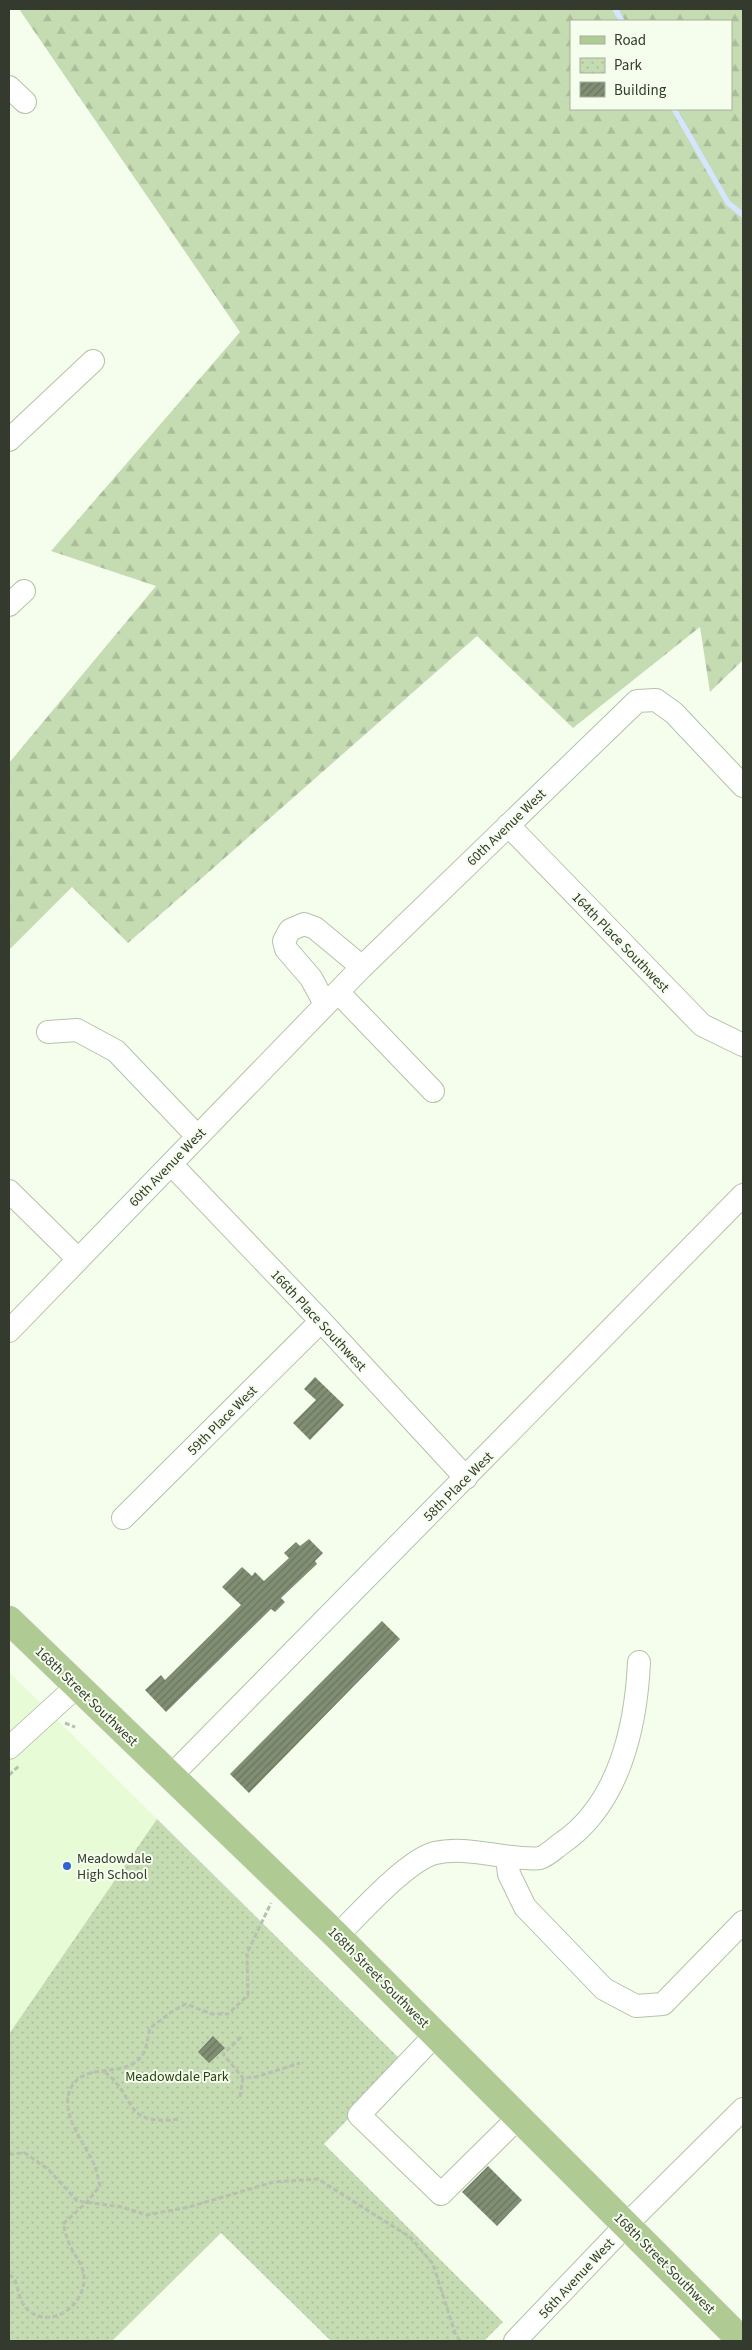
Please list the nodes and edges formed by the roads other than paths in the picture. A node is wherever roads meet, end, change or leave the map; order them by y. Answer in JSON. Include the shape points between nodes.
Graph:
{"nodes":[{"id":1,"x":9,"y":87,"type":"edge"},
{"id":2,"x":25,"y":102,"type":"dead end"},
{"id":3,"x":93,"y":361,"type":"dead end"},
{"id":4,"x":9,"y":440,"type":"edge"},
{"id":5,"x":743,"y":786,"type":"edge"},
{"id":6,"x":508,"y":825,"type":"junction"},
{"id":7,"x":362,"y":967,"type":"junction"},
{"id":8,"x":332,"y":998,"type":"junction"},
{"id":9,"x":48,"y":1032,"type":"dead end"},
{"id":10,"x":743,"y":1045,"type":"edge"},
{"id":11,"x":433,"y":1091,"type":"dead end"},
{"id":12,"x":197,"y":1136,"type":"junction"},
{"id":13,"x":171,"y":1164,"type":"junction"},
{"id":14,"x":9,"y":1191,"type":"edge"},
{"id":15,"x":743,"y":1195,"type":"edge"},
{"id":16,"x":78,"y":1259,"type":"junction"},
{"id":17,"x":321,"y":1321,"type":"junction"},
{"id":18,"x":9,"y":1331,"type":"edge"},
{"id":19,"x":466,"y":1478,"type":"junction"},
{"id":20,"x":123,"y":1518,"type":"dead end"},
{"id":21,"x":9,"y":1620,"type":"edge"},
{"id":22,"x":639,"y":1662,"type":"dead end"},
{"id":23,"x":76,"y":1687,"type":"junction"},
{"id":24,"x":9,"y":1748,"type":"edge"},
{"id":25,"x":171,"y":1776,"type":"junction"},
{"id":26,"x":506,"y":1858,"type":"junction"},
{"id":27,"x":743,"y":1922,"type":"edge"},
{"id":28,"x":337,"y":1936,"type":"junction"},
{"id":29,"x":436,"y":2034,"type":"junction"},
{"id":30,"x":743,"y":2110,"type":"edge"},
{"id":31,"x":520,"y":2117,"type":"junction"},
{"id":32,"x":626,"y":2224,"type":"junction"},
{"id":33,"x":516,"y":2341,"type":"edge"},
{"id":34,"x":742,"y":2341,"type":"edge"}],
"edges":[{"from":1,"to":2,"type":"street"},
{"from":3,"to":4,"type":"street"},
{"from":5,"to":6,"type":"street","name":"60th Avenue West","via":[[674,713],[656,700],[636,701]]},
{"from":6,"to":7,"type":"street","name":"60th Avenue West"},
{"from":6,"to":10,"type":"street","name":"164th Place Southwest","via":[[702,1025]]},
{"from":7,"to":8,"type":"street","name":"60th Avenue West"},
{"from":7,"to":8,"type":"street","via":[[315,928],[304,924],[290,930],[284,941],[286,949]]},
{"from":8,"to":11,"type":"street"},
{"from":8,"to":12,"type":"street","name":"60th Avenue West"},
{"from":9,"to":12,"type":"street","via":[[77,1030],[116,1051]]},
{"from":12,"to":13,"type":"street","name":"60th Avenue West"},
{"from":13,"to":16,"type":"street","name":"60th Avenue West"},
{"from":13,"to":17,"type":"street","name":"166th Place Southwest"},
{"from":14,"to":16,"type":"street"},
{"from":15,"to":19,"type":"street","name":"58th Place West"},
{"from":16,"to":18,"type":"street","name":"60th Avenue West"},
{"from":17,"to":19,"type":"street","name":"166th Place Southwest"},
{"from":17,"to":20,"type":"street","name":"59th Place West"},
{"from":19,"to":25,"type":"street","name":"58th Place West"},
{"from":21,"to":23,"type":"main road","name":"168th Street Southwest"},
{"from":22,"to":26,"type":"street","via":[[638,1690],[626,1750],[597,1810],[578,1832],[540,1858]]},
{"from":23,"to":24,"type":"street"},
{"from":23,"to":25,"type":"main road","name":"168th Street Southwest"},
{"from":25,"to":28,"type":"main road","name":"168th Street Southwest"},
{"from":26,"to":27,"type":"street","via":[[509,1874],[525,1907],[604,1989],[636,2006],[663,2004]]},
{"from":26,"to":28,"type":"street","via":[[460,1850],[433,1854],[384,1888]]},
{"from":28,"to":29,"type":"main road","name":"168th Street Southwest"},
{"from":29,"to":31,"type":"main road","name":"168th Street Southwest"},
{"from":29,"to":31,"type":"street","via":[[359,2115],[441,2194]]},
{"from":30,"to":32,"type":"street","name":"56th Avenue West"},
{"from":31,"to":32,"type":"main road","name":"168th Street Southwest"},
{"from":32,"to":33,"type":"street","name":"56th Avenue West"},
{"from":32,"to":34,"type":"main road","name":"168th Street Southwest"}]}
